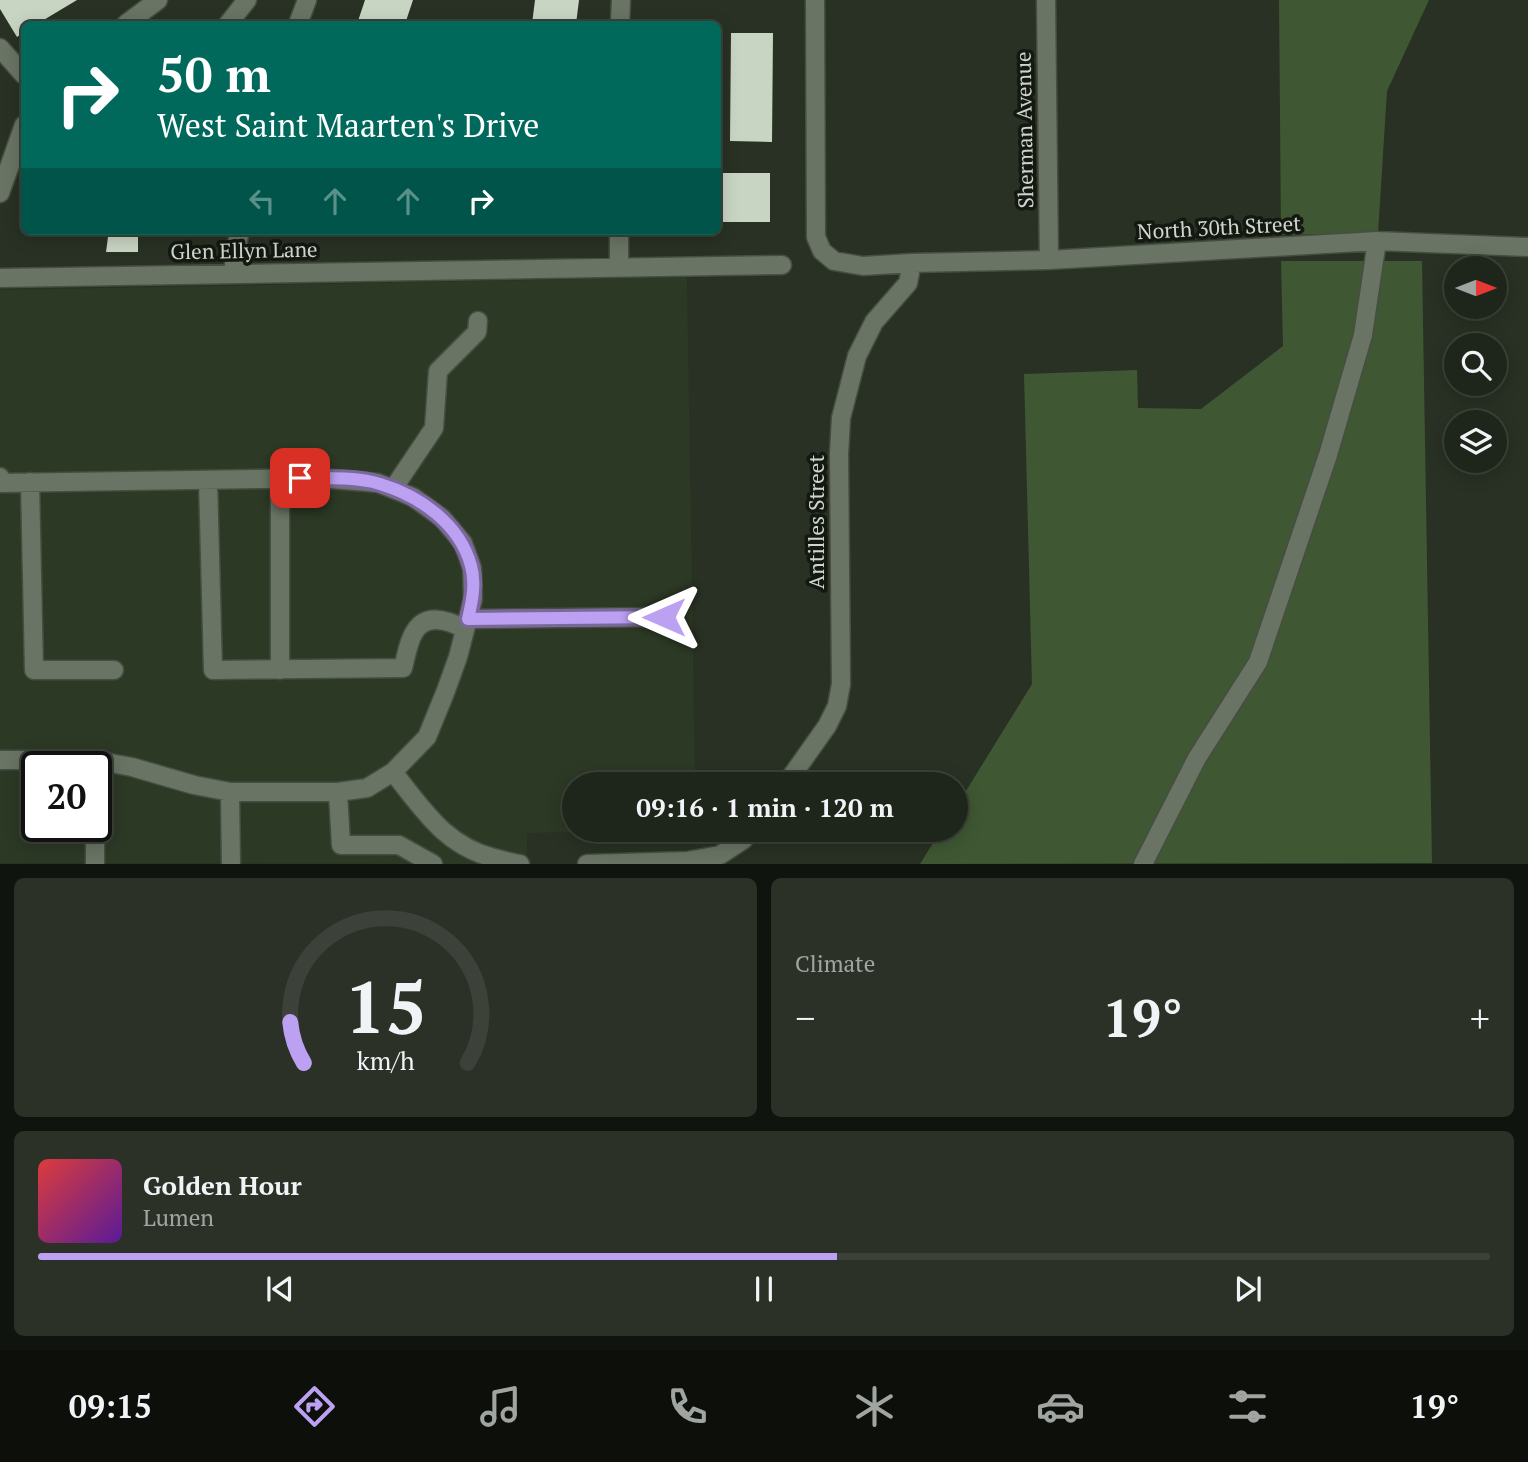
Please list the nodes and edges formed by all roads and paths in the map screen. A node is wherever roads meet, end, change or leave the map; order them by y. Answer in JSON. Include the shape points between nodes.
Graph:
{"nodes":[{"id":1,"x":158,"y":0,"type":"edge"},
{"id":2,"x":247,"y":0,"type":"edge"},
{"id":3,"x":307,"y":0,"type":"edge"},
{"id":4,"x":621,"y":0,"type":"edge"},
{"id":5,"x":815,"y":0,"type":"edge"},
{"id":6,"x":1046,"y":0,"type":"edge"},
{"id":7,"x":130,"y":21,"type":"edge"},
{"id":8,"x":230,"y":21,"type":"edge"},
{"id":9,"x":299,"y":21,"type":"edge"},
{"id":10,"x":620,"y":21,"type":"edge"},
{"id":11,"x":0,"y":48,"type":"edge"},
{"id":12,"x":21,"y":72,"type":"edge"},
{"id":13,"x":21,"y":134,"type":"edge"},
{"id":14,"x":0,"y":193,"type":"edge"},
{"id":15,"x":1528,"y":230,"type":"edge"},
{"id":16,"x":239,"y":235,"type":"edge"},
{"id":17,"x":619,"y":235,"type":"edge"},
{"id":18,"x":1377,"y":242,"type":"junction"},
{"id":19,"x":1524,"y":247,"type":"edge"},
{"id":20,"x":1049,"y":260,"type":"junction"},
{"id":21,"x":912,"y":263,"type":"junction"},
{"id":22,"x":782,"y":265,"type":"dead end"},
{"id":23,"x":619,"y":267,"type":"junction"},
{"id":24,"x":233,"y":274,"type":"junction"},
{"id":25,"x":0,"y":278,"type":"edge"},
{"id":26,"x":478,"y":321,"type":"dead end"},
{"id":27,"x":280,"y":479,"type":"junction"},
{"id":28,"x":0,"y":480,"type":"edge"},
{"id":29,"x":208,"y":480,"type":"junction"},
{"id":30,"x":30,"y":482,"type":"junction"},
{"id":31,"x":393,"y":489,"type":"junction"},
{"id":32,"x":664,"y":617,"type":"dead end"},
{"id":33,"x":467,"y":624,"type":"junction"},
{"id":34,"x":114,"y":670,"type":"dead end"},
{"id":35,"x":280,"y":670,"type":"junction"},
{"id":36,"x":0,"y":760,"type":"edge"},
{"id":37,"x":21,"y":761,"type":"edge"},
{"id":38,"x":112,"y":765,"type":"edge"},
{"id":39,"x":393,"y":772,"type":"junction"},
{"id":40,"x":794,"y":772,"type":"edge"},
{"id":41,"x":230,"y":792,"type":"junction"},
{"id":42,"x":338,"y":792,"type":"junction"},
{"id":43,"x":95,"y":842,"type":"edge"},
{"id":44,"x":741,"y":842,"type":"edge"},
{"id":45,"x":429,"y":862,"type":"edge"},
{"id":46,"x":95,"y":863,"type":"edge"},
{"id":47,"x":231,"y":863,"type":"edge"},
{"id":48,"x":520,"y":863,"type":"edge"},
{"id":49,"x":587,"y":863,"type":"edge"},
{"id":50,"x":1143,"y":863,"type":"edge"}],
"edges":[{"from":1,"to":7,"type":"street"},
{"from":2,"to":8,"type":"street"},
{"from":3,"to":9,"type":"street"},
{"from":4,"to":10,"type":"street"},
{"from":5,"to":21,"type":"street","name":"North 30th Street","via":[[816,237],[822,251],[834,261],[863,266]]},
{"from":6,"to":20,"type":"street","name":"Sherman Avenue"},
{"from":11,"to":12,"type":"street"},
{"from":13,"to":14,"type":"street"},
{"from":15,"to":19,"type":"street"},
{"from":16,"to":24,"type":"street"},
{"from":17,"to":23,"type":"street"},
{"from":18,"to":19,"type":"street","name":"North 30th Street"},
{"from":18,"to":20,"type":"street","name":"North 30th Street"},
{"from":18,"to":50,"type":"street","via":[[1363,335],[1258,662],[1197,758]]},
{"from":20,"to":21,"type":"street","name":"North 30th Street"},
{"from":21,"to":40,"type":"street","name":"Antilles Street","via":[[908,283],[874,322],[857,356],[841,418],[841,684],[827,726]]},
{"from":22,"to":23,"type":"street","name":"Glen Ellyn Lane"},
{"from":23,"to":24,"type":"street","name":"Glen Ellyn Lane"},
{"from":24,"to":25,"type":"street","name":"Glen Ellyn Lane"},
{"from":26,"to":31,"type":"street","via":[[477,332],[438,371],[433,428]]},
{"from":27,"to":29,"type":"street"},
{"from":27,"to":31,"type":"street","via":[[339,479]]},
{"from":27,"to":35,"type":"street"},
{"from":28,"to":30,"type":"street"},
{"from":29,"to":30,"type":"street"},
{"from":29,"to":35,"type":"street","via":[[213,670]]},
{"from":30,"to":34,"type":"street","via":[[34,670]]},
{"from":31,"to":33,"type":"street","via":[[442,518],[463,543],[472,568],[473,599]]},
{"from":32,"to":33,"type":"street"},
{"from":33,"to":35,"type":"street","via":[[426,621],[415,630],[404,668]]},
{"from":33,"to":39,"type":"street","via":[[426,737]]},
{"from":36,"to":37,"type":"street"},
{"from":38,"to":41,"type":"street"},
{"from":39,"to":42,"type":"street","via":[[367,788]]},
{"from":39,"to":48,"type":"street","via":[[455,842],[482,855]]},
{"from":41,"to":42,"type":"street"},
{"from":41,"to":47,"type":"street"},
{"from":42,"to":45,"type":"street","via":[[341,845],[399,845]]},
{"from":43,"to":46,"type":"street"},
{"from":44,"to":49,"type":"street","via":[[720,855],[688,861]]}]}
